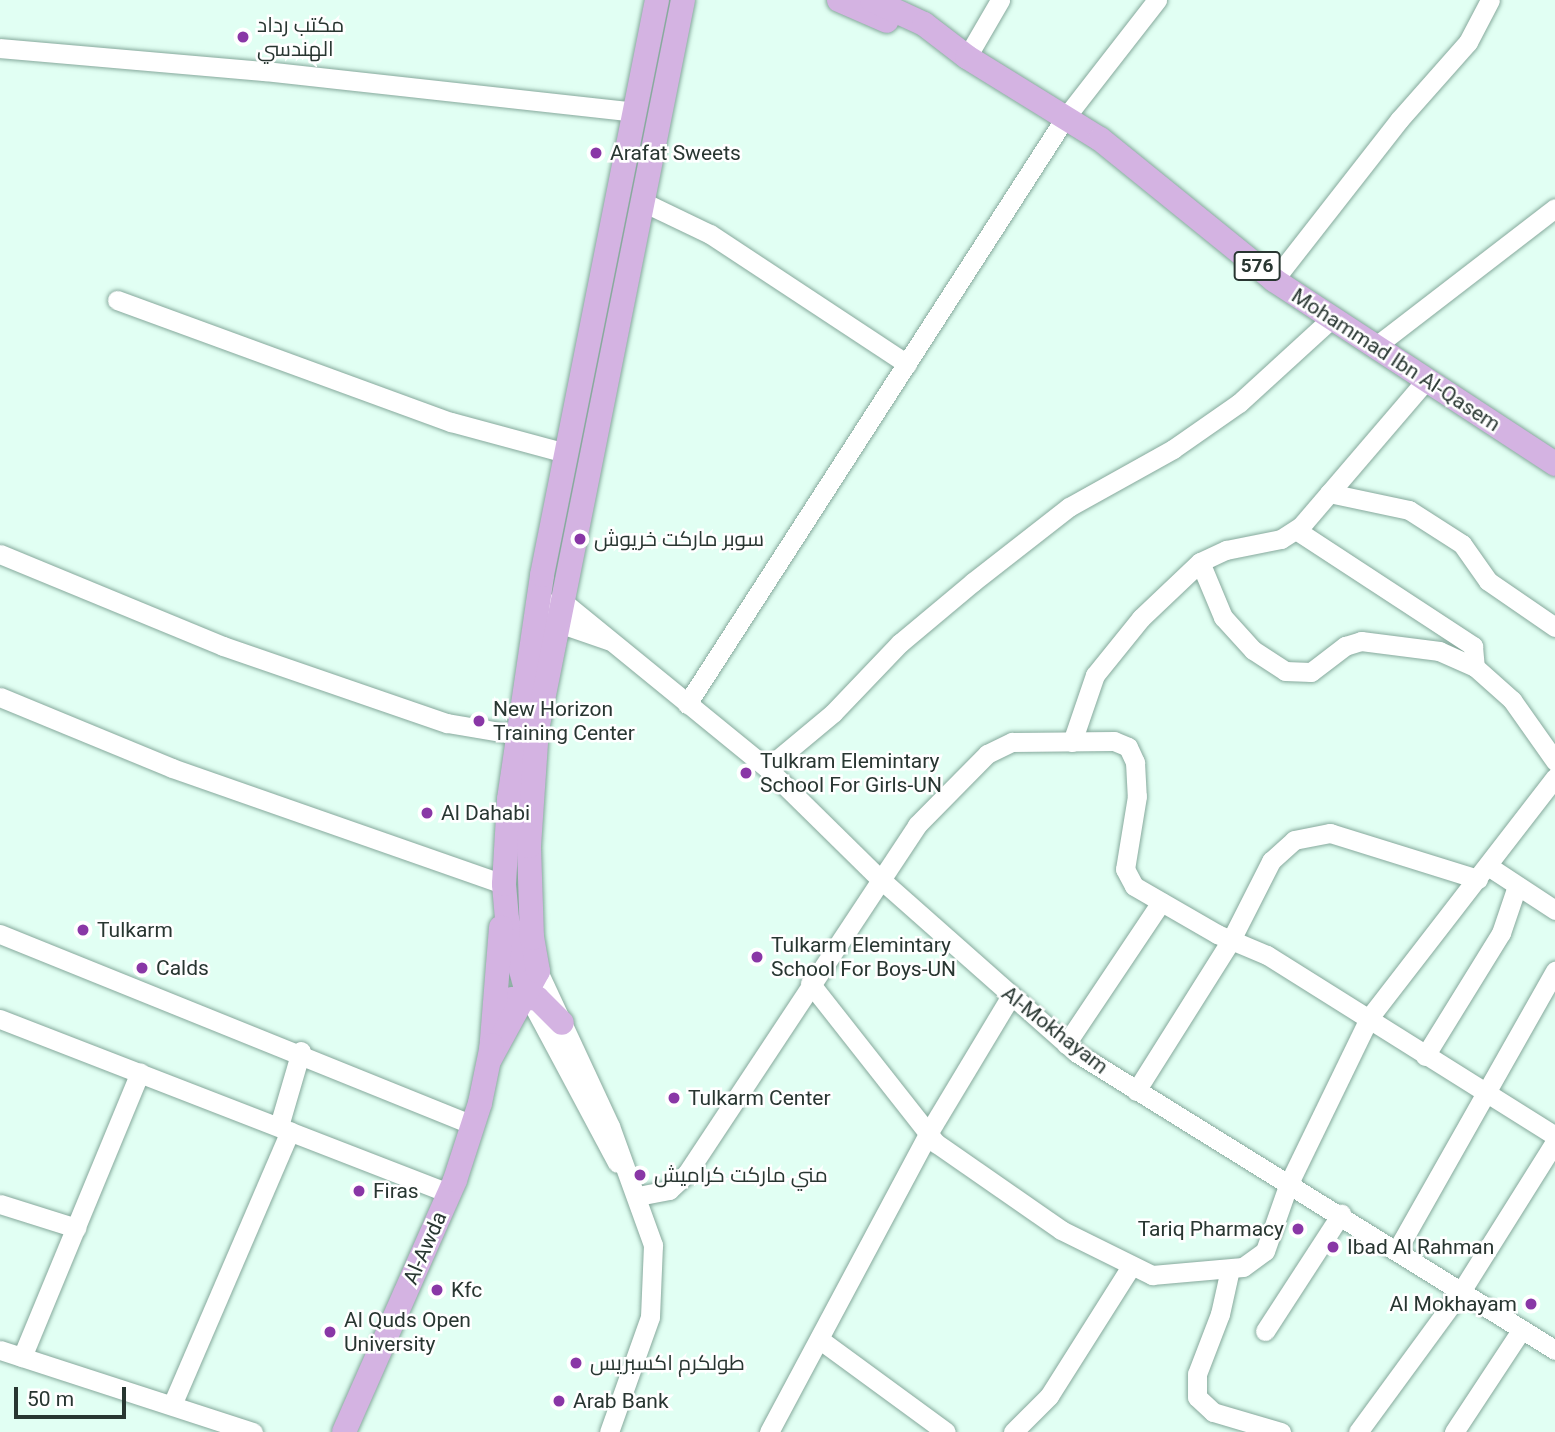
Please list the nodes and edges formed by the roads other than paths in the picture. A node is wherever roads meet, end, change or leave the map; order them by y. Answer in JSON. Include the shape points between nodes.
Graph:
{"nodes":[{"id":1,"x":657,"y":0,"type":"edge"},
{"id":2,"x":839,"y":0,"type":"edge"},
{"id":3,"x":872,"y":0,"type":"edge"},
{"id":4,"x":1000,"y":0,"type":"edge"},
{"id":5,"x":1157,"y":0,"type":"edge"},
{"id":6,"x":1490,"y":0,"type":"edge"},
{"id":7,"x":683,"y":6,"type":"edge"},
{"id":8,"x":0,"y":48,"type":"edge"},
{"id":9,"x":967,"y":57,"type":"junction"},
{"id":10,"x":634,"y":112,"type":"junction"},
{"id":11,"x":1065,"y":118,"type":"junction"},
{"id":12,"x":641,"y":201,"type":"junction"},
{"id":13,"x":1555,"y":208,"type":"edge"},
{"id":14,"x":1274,"y":279,"type":"junction"},
{"id":15,"x":117,"y":300,"type":"dead end"},
{"id":16,"x":1332,"y":318,"type":"junction"},
{"id":17,"x":1376,"y":346,"type":"junction"},
{"id":18,"x":907,"y":364,"type":"junction"},
{"id":19,"x":1426,"y":380,"type":"junction"},
{"id":20,"x":566,"y":453,"type":"junction"},
{"id":21,"x":1555,"y":464,"type":"edge"},
{"id":22,"x":1329,"y":493,"type":"junction"},
{"id":23,"x":1296,"y":530,"type":"junction"},
{"id":24,"x":0,"y":554,"type":"edge"},
{"id":25,"x":1200,"y":562,"type":"junction"},
{"id":26,"x":561,"y":600,"type":"junction"},
{"id":27,"x":546,"y":618,"type":"junction"},
{"id":28,"x":1555,"y":627,"type":"edge"},
{"id":29,"x":608,"y":640,"type":"junction"},
{"id":30,"x":1475,"y":667,"type":"junction"},
{"id":31,"x":0,"y":697,"type":"edge"},
{"id":32,"x":687,"y":704,"type":"junction"},
{"id":33,"x":518,"y":734,"type":"junction"},
{"id":34,"x":1072,"y":742,"type":"junction"},
{"id":35,"x":1555,"y":761,"type":"edge"},
{"id":36,"x":767,"y":768,"type":"junction"},
{"id":37,"x":1555,"y":777,"type":"edge"},
{"id":38,"x":1483,"y":873,"type":"junction"},
{"id":39,"x":879,"y":878,"type":"junction"},
{"id":40,"x":504,"y":884,"type":"junction"},
{"id":41,"x":1517,"y":886,"type":"junction"},
{"id":42,"x":1161,"y":902,"type":"junction"},
{"id":43,"x":1555,"y":910,"type":"edge"},
{"id":44,"x":0,"y":934,"type":"edge"},
{"id":45,"x":1231,"y":940,"type":"junction"},
{"id":46,"x":538,"y":971,"type":"junction"},
{"id":47,"x":1555,"y":971,"type":"edge"},
{"id":48,"x":810,"y":983,"type":"junction"},
{"id":49,"x":528,"y":996,"type":"junction"},
{"id":50,"x":1010,"y":997,"type":"junction"},
{"id":51,"x":1369,"y":1018,"type":"junction"},
{"id":52,"x":0,"y":1019,"type":"edge"},
{"id":53,"x":562,"y":1023,"type":"junction"},
{"id":54,"x":1066,"y":1044,"type":"junction"},
{"id":55,"x":300,"y":1051,"type":"junction"},
{"id":56,"x":1425,"y":1056,"type":"junction"},
{"id":57,"x":490,"y":1059,"type":"junction"},
{"id":58,"x":140,"y":1072,"type":"junction"},
{"id":59,"x":1136,"y":1091,"type":"junction"},
{"id":60,"x":1488,"y":1095,"type":"junction"},
{"id":61,"x":473,"y":1125,"type":"junction"},
{"id":62,"x":284,"y":1128,"type":"junction"},
{"id":63,"x":1555,"y":1136,"type":"edge"},
{"id":64,"x":929,"y":1140,"type":"junction"},
{"id":65,"x":1555,"y":1142,"type":"edge"},
{"id":66,"x":1289,"y":1183,"type":"junction"},
{"id":67,"x":449,"y":1194,"type":"junction"},
{"id":68,"x":638,"y":1196,"type":"junction"},
{"id":69,"x":0,"y":1204,"type":"edge"},
{"id":70,"x":1341,"y":1214,"type":"junction"},
{"id":71,"x":76,"y":1228,"type":"junction"},
{"id":72,"x":1397,"y":1250,"type":"junction"},
{"id":73,"x":1130,"y":1268,"type":"junction"},
{"id":74,"x":1230,"y":1269,"type":"junction"},
{"id":75,"x":1462,"y":1290,"type":"junction"},
{"id":76,"x":1522,"y":1329,"type":"junction"},
{"id":77,"x":1265,"y":1331,"type":"dead end"},
{"id":78,"x":819,"y":1339,"type":"junction"},
{"id":79,"x":0,"y":1350,"type":"edge"},
{"id":80,"x":1555,"y":1350,"type":"edge"},
{"id":81,"x":23,"y":1357,"type":"junction"},
{"id":82,"x":172,"y":1405,"type":"junction"},
{"id":83,"x":253,"y":1432,"type":"edge"},
{"id":84,"x":344,"y":1432,"type":"edge"},
{"id":85,"x":609,"y":1432,"type":"edge"},
{"id":86,"x":769,"y":1432,"type":"edge"},
{"id":87,"x":946,"y":1432,"type":"edge"},
{"id":88,"x":1013,"y":1432,"type":"edge"},
{"id":89,"x":1282,"y":1432,"type":"edge"},
{"id":90,"x":1357,"y":1432,"type":"edge"},
{"id":91,"x":1454,"y":1432,"type":"edge"}],
"edges":[{"from":1,"to":10,"type":"main road"},
{"from":2,"to":9,"type":"main road"},
{"from":3,"to":9,"type":"main road","via":[[924,24]]},
{"from":4,"to":9,"type":"street"},
{"from":5,"to":11,"type":"street"},
{"from":6,"to":14,"type":"street","via":[[1468,42],[1402,116]]},
{"from":7,"to":12,"type":"main road"},
{"from":8,"to":10,"type":"street","via":[[265,71]]},
{"from":9,"to":11,"type":"main road","name":"Mohammad Ibn Al-Qasem","number":"576"},
{"from":10,"to":20,"type":"main road"},
{"from":11,"to":14,"type":"main road","name":"Mohammad Ibn Al-Qasem","number":"576","via":[[1135,164]]},
{"from":11,"to":18,"type":"street"},
{"from":12,"to":18,"type":"street","via":[[710,234]]},
{"from":12,"to":26,"type":"main road"},
{"from":13,"to":17,"type":"street"},
{"from":14,"to":16,"type":"main road","name":"Mohammad Ibn Al-Qasem","number":"576"},
{"from":15,"to":20,"type":"street","via":[[451,422]]},
{"from":16,"to":17,"type":"main road","name":"Mohammad Ibn Al-Qasem","number":"576"},
{"from":16,"to":36,"type":"street","via":[[1240,403],[1173,449],[1069,507],[973,582],[900,643],[833,713]]},
{"from":17,"to":19,"type":"main road","name":"Mohammad Ibn Al-Qasem","number":"576"},
{"from":18,"to":32,"type":"street"},
{"from":19,"to":21,"type":"main road","name":"Mohammad Ibn Al-Qasem","number":"576"},
{"from":19,"to":22,"type":"street"},
{"from":20,"to":27,"type":"main road"},
{"from":22,"to":23,"type":"street"},
{"from":22,"to":28,"type":"street","via":[[1409,510],[1462,544],[1488,581]]},
{"from":23,"to":25,"type":"street"},
{"from":23,"to":30,"type":"street","via":[[1472,646]]},
{"from":24,"to":33,"type":"street","via":[[223,646],[447,723]]},
{"from":25,"to":30,"type":"street","via":[[1223,617],[1253,650],[1292,674],[1311,672],[1345,646],[1361,641],[1429,649]]},
{"from":25,"to":34,"type":"street","via":[[1141,618],[1095,675]]},
{"from":26,"to":27,"type":"main road"},
{"from":26,"to":29,"type":"street","name":"Al-Mokhayam"},
{"from":27,"to":29,"type":"street"},
{"from":27,"to":33,"type":"main road"},
{"from":27,"to":46,"type":"main road","via":[[531,785],[532,939]]},
{"from":29,"to":32,"type":"street","name":"Al-Mokhayam"},
{"from":30,"to":35,"type":"street","via":[[1512,700]]},
{"from":31,"to":40,"type":"street","via":[[172,768]]},
{"from":32,"to":36,"type":"street","name":"Al-Mokhayam"},
{"from":33,"to":40,"type":"main road"},
{"from":34,"to":39,"type":"street","via":[[1012,743],[994,748],[918,825]]},
{"from":34,"to":42,"type":"street","via":[[1114,741],[1133,754],[1137,796],[1126,876]]},
{"from":36,"to":39,"type":"street","name":"Al-Mokhayam"},
{"from":37,"to":38,"type":"street"},
{"from":38,"to":41,"type":"street"},
{"from":38,"to":45,"type":"street","via":[[1330,833],[1302,836],[1271,861]]},
{"from":38,"to":51,"type":"street"},
{"from":39,"to":48,"type":"street"},
{"from":39,"to":50,"type":"street","name":"Al-Mokhayam"},
{"from":40,"to":49,"type":"main road","via":[[513,953]]},
{"from":40,"to":57,"type":"main road"},
{"from":41,"to":43,"type":"street"},
{"from":41,"to":56,"type":"street","via":[[1501,933]]},
{"from":42,"to":45,"type":"street"},
{"from":42,"to":54,"type":"street"},
{"from":44,"to":55,"type":"street"},
{"from":45,"to":51,"type":"street","via":[[1267,955]]},
{"from":45,"to":59,"type":"street"},
{"from":46,"to":49,"type":"main road"},
{"from":46,"to":53,"type":"street"},
{"from":47,"to":60,"type":"street"},
{"from":48,"to":64,"type":"street"},
{"from":48,"to":68,"type":"street","via":[[688,1173],[669,1190]]},
{"from":49,"to":53,"type":"main road","via":[[543,1002]]},
{"from":49,"to":57,"type":"main road","via":[[512,999],[500,1015]]},
{"from":49,"to":68,"type":"street","via":[[600,1138]]},
{"from":50,"to":54,"type":"street","name":"Al-Mokhayam"},
{"from":50,"to":64,"type":"street"},
{"from":51,"to":56,"type":"street"},
{"from":51,"to":66,"type":"street"},
{"from":52,"to":58,"type":"street"},
{"from":53,"to":68,"type":"street"},
{"from":54,"to":59,"type":"street","name":"Al-Mokhayam"},
{"from":55,"to":61,"type":"street"},
{"from":55,"to":62,"type":"street"},
{"from":56,"to":60,"type":"street"},
{"from":57,"to":61,"type":"main road","name":"Al-Awda"},
{"from":58,"to":62,"type":"street"},
{"from":58,"to":71,"type":"street"},
{"from":59,"to":66,"type":"street","name":"Al-Mokhayam"},
{"from":60,"to":63,"type":"street"},
{"from":60,"to":72,"type":"street"},
{"from":61,"to":67,"type":"main road","name":"Al-Awda"},
{"from":62,"to":67,"type":"street"},
{"from":62,"to":82,"type":"street"},
{"from":64,"to":73,"type":"street","via":[[1061,1230]]},
{"from":64,"to":78,"type":"street"},
{"from":65,"to":75,"type":"street"},
{"from":66,"to":70,"type":"street","name":"Al-Mokhayam"},
{"from":66,"to":74,"type":"street","via":[[1265,1251],[1253,1262]]},
{"from":67,"to":84,"type":"main road","name":"Al-Awda"},
{"from":68,"to":85,"type":"street","via":[[653,1245],[654,1296]]},
{"from":69,"to":71,"type":"street"},
{"from":70,"to":72,"type":"street","name":"Al-Mokhayam"},
{"from":70,"to":77,"type":"street"},
{"from":71,"to":81,"type":"street"},
{"from":72,"to":75,"type":"street","name":"Al-Mokhayam"},
{"from":73,"to":74,"type":"street","via":[[1164,1276]]},
{"from":73,"to":88,"type":"street","via":[[1049,1396]]},
{"from":74,"to":89,"type":"street","via":[[1220,1314],[1197,1374],[1197,1397],[1213,1412]]},
{"from":75,"to":76,"type":"street","name":"Al-Mokhayam"},
{"from":75,"to":90,"type":"street"},
{"from":76,"to":80,"type":"street","name":"Al-Mokhayam"},
{"from":76,"to":91,"type":"street"},
{"from":78,"to":86,"type":"street"},
{"from":78,"to":87,"type":"street"},
{"from":79,"to":81,"type":"street"},
{"from":81,"to":82,"type":"street"},
{"from":82,"to":83,"type":"street"}]}
